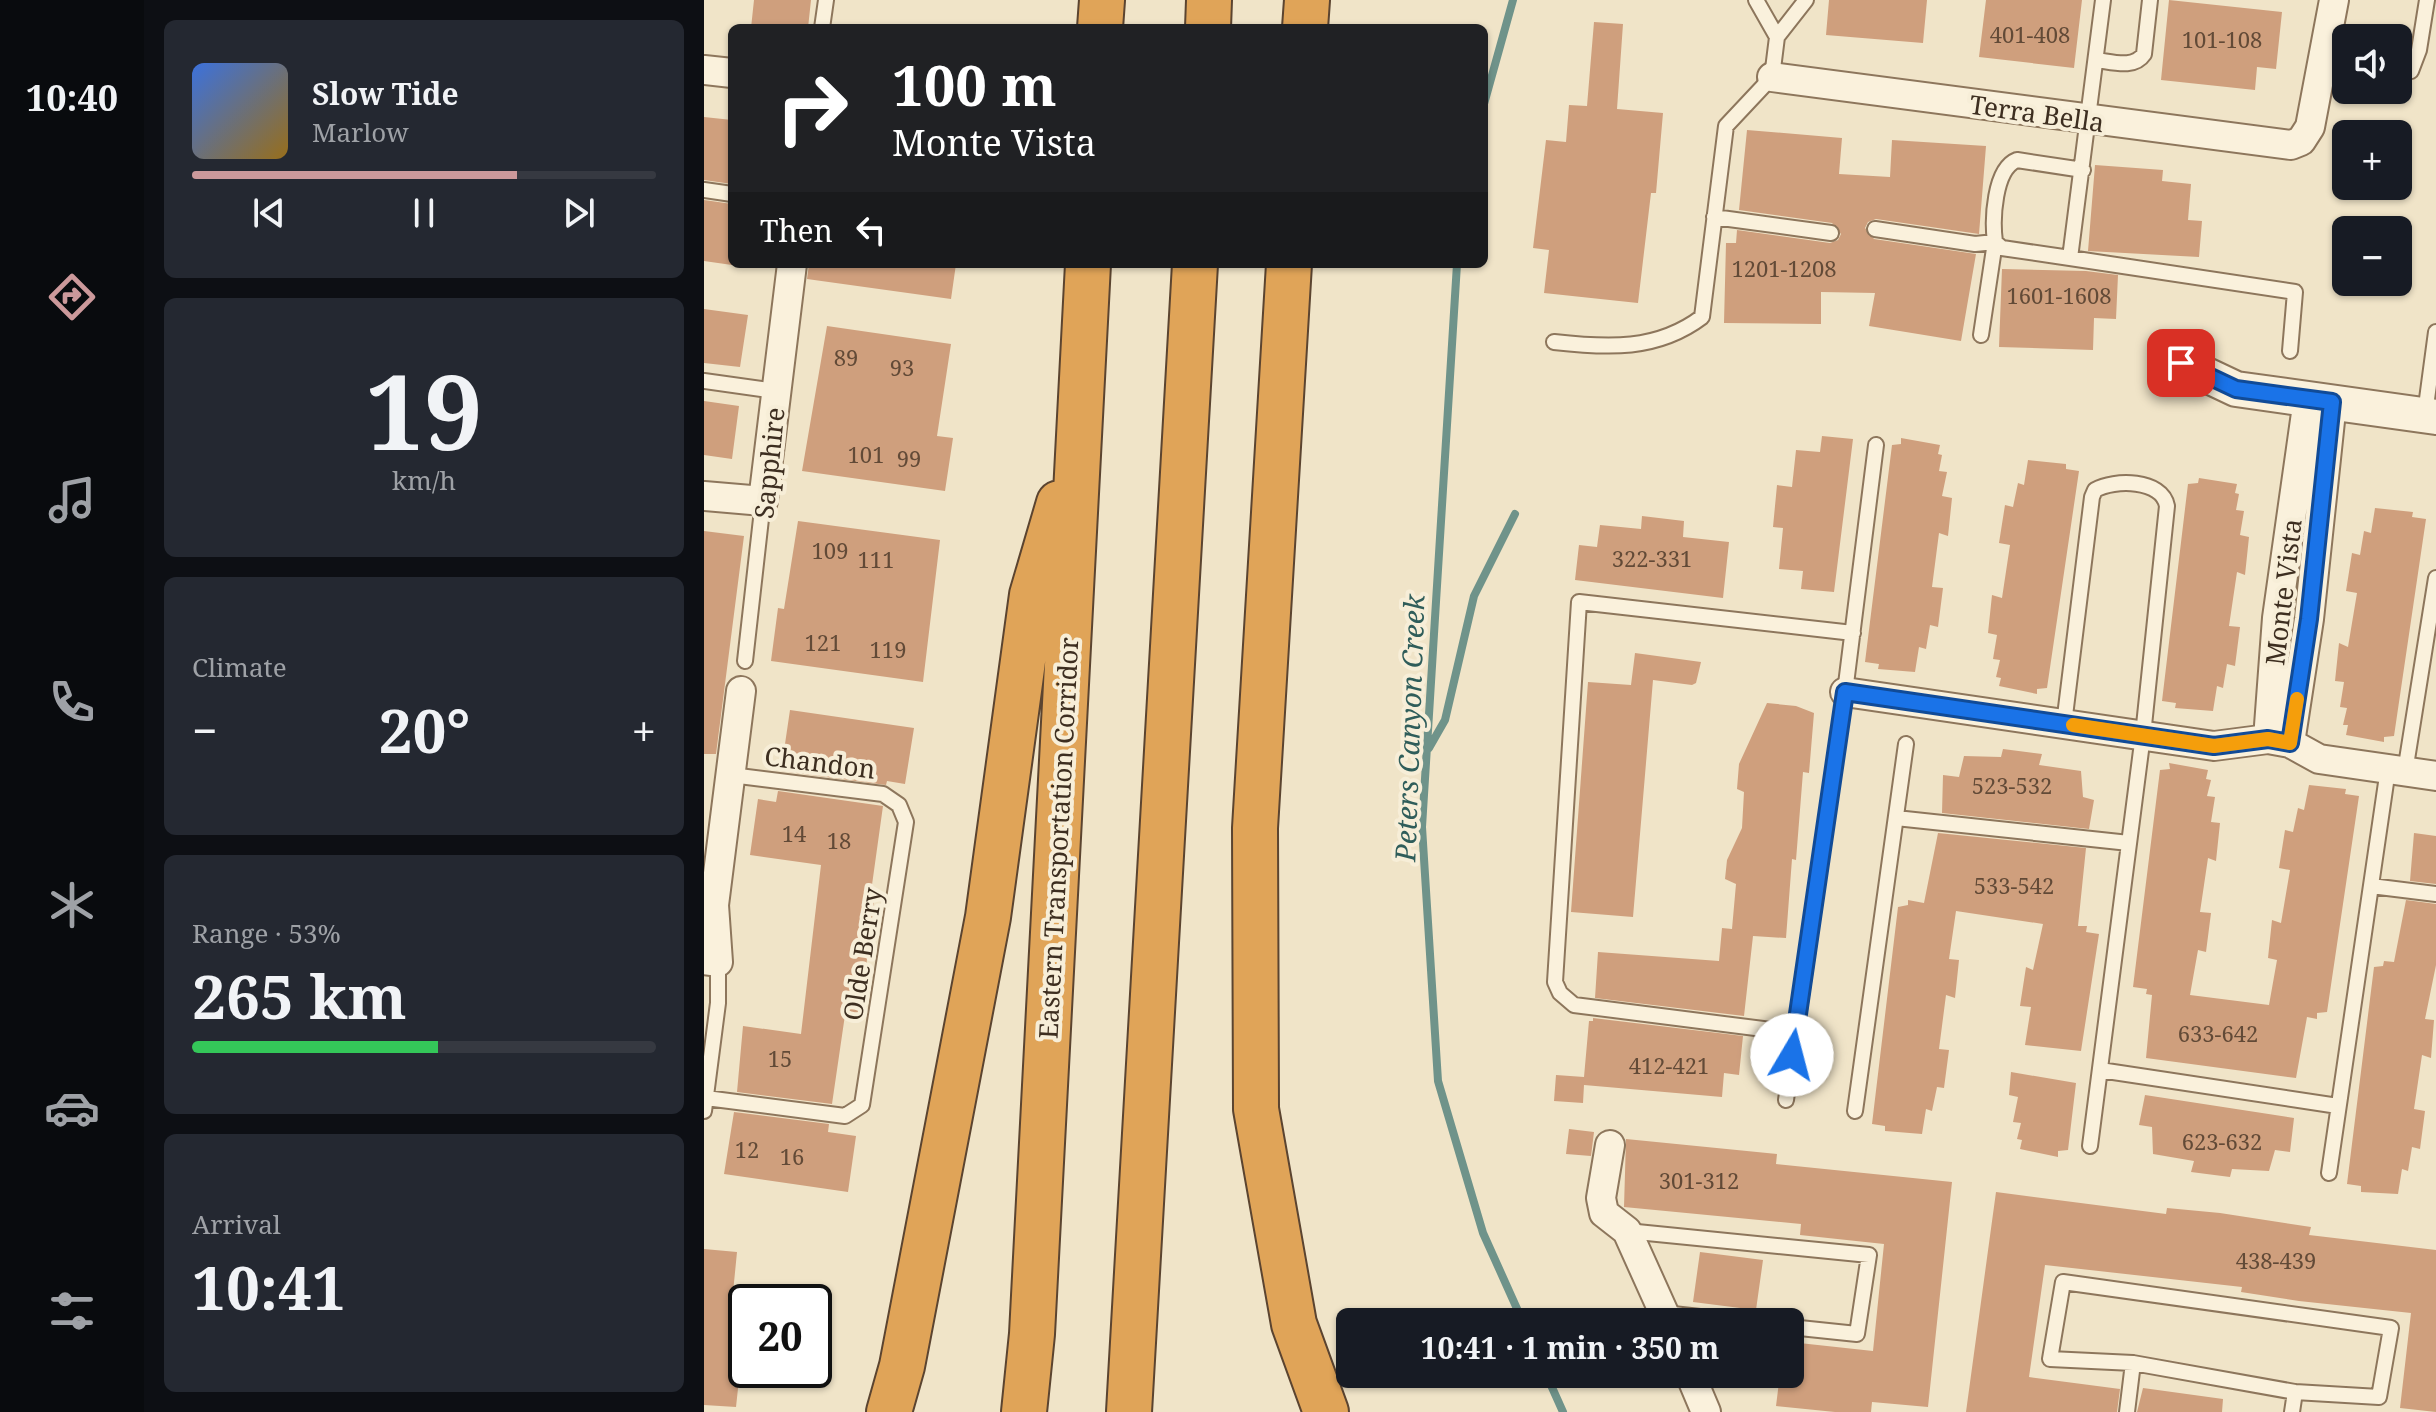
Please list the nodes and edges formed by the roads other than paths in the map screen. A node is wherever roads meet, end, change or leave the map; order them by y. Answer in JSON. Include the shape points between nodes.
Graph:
{"nodes":[{"id":1,"x":826,"y":0,"type":"edge"},
{"id":2,"x":1102,"y":0,"type":"edge"},
{"id":3,"x":1209,"y":0,"type":"edge"},
{"id":4,"x":1307,"y":0,"type":"edge"},
{"id":5,"x":1756,"y":0,"type":"edge"},
{"id":6,"x":1806,"y":0,"type":"edge"},
{"id":7,"x":2103,"y":0,"type":"edge"},
{"id":8,"x":2150,"y":0,"type":"edge"},
{"id":9,"x":2334,"y":0,"type":"edge"},
{"id":10,"x":2427,"y":0,"type":"edge"},
{"id":11,"x":823,"y":24,"type":"edge"},
{"id":12,"x":1100,"y":24,"type":"edge"},
{"id":13,"x":1208,"y":24,"type":"edge"},
{"id":14,"x":1305,"y":24,"type":"edge"},
{"id":15,"x":1777,"y":37,"type":"junction"},
{"id":16,"x":2096,"y":60,"type":"junction"},
{"id":17,"x":2412,"y":68,"type":"edge"},
{"id":18,"x":704,"y":70,"type":"edge"},
{"id":19,"x":728,"y":73,"type":"edge"},
{"id":20,"x":1772,"y":77,"type":"junction"},
{"id":21,"x":2090,"y":120,"type":"junction"},
{"id":22,"x":2083,"y":170,"type":"junction"},
{"id":23,"x":704,"y":190,"type":"edge"},
{"id":24,"x":728,"y":193,"type":"edge"},
{"id":25,"x":1714,"y":217,"type":"junction"},
{"id":26,"x":1875,"y":229,"type":"dead end"},
{"id":27,"x":1831,"y":233,"type":"dead end"},
{"id":28,"x":1995,"y":242,"type":"junction"},
{"id":29,"x":2070,"y":258,"type":"junction"},
{"id":30,"x":791,"y":268,"type":"edge"},
{"id":31,"x":1088,"y":268,"type":"edge"},
{"id":32,"x":1195,"y":268,"type":"edge"},
{"id":33,"x":1289,"y":268,"type":"edge"},
{"id":34,"x":2436,"y":332,"type":"edge"},
{"id":35,"x":1981,"y":335,"type":"dead end"},
{"id":36,"x":1554,"y":342,"type":"dead end"},
{"id":37,"x":2290,"y":351,"type":"dead end"},
{"id":38,"x":2181,"y":363,"type":"dead end"},
{"id":39,"x":704,"y":381,"type":"edge"},
{"id":40,"x":776,"y":391,"type":"junction"},
{"id":41,"x":2320,"y":400,"type":"junction"},
{"id":42,"x":2430,"y":416,"type":"edge"},
{"id":43,"x":1080,"y":431,"type":"junction"},
{"id":44,"x":1876,"y":445,"type":"dead end"},
{"id":45,"x":704,"y":496,"type":"edge"},
{"id":46,"x":763,"y":501,"type":"junction"},
{"id":47,"x":2436,"y":578,"type":"edge"},
{"id":48,"x":1853,"y":633,"type":"junction"},
{"id":49,"x":745,"y":661,"type":"dead end"},
{"id":50,"x":741,"y":691,"type":"dead end"},
{"id":51,"x":1845,"y":692,"type":"junction"},
{"id":52,"x":2064,"y":724,"type":"junction"},
{"id":53,"x":2143,"y":735,"type":"junction"},
{"id":54,"x":2279,"y":741,"type":"junction"},
{"id":55,"x":1906,"y":744,"type":"dead end"},
{"id":56,"x":2396,"y":770,"type":"junction"},
{"id":57,"x":731,"y":775,"type":"junction"},
{"id":58,"x":2436,"y":776,"type":"edge"},
{"id":59,"x":899,"y":805,"type":"joint"},
{"id":60,"x":1896,"y":818,"type":"junction"},
{"id":61,"x":713,"y":841,"type":"edge"},
{"id":62,"x":2129,"y":843,"type":"junction"},
{"id":63,"x":2371,"y":886,"type":"junction"},
{"id":64,"x":2436,"y":894,"type":"edge"},
{"id":65,"x":711,"y":961,"type":"edge"},
{"id":66,"x":1795,"y":1033,"type":"junction"},
{"id":67,"x":2100,"y":1070,"type":"junction"},
{"id":68,"x":1786,"y":1100,"type":"dead end"},
{"id":69,"x":705,"y":1104,"type":"edge"},
{"id":70,"x":2338,"y":1106,"type":"junction"},
{"id":71,"x":1855,"y":1111,"type":"dead end"},
{"id":72,"x":1610,"y":1145,"type":"dead end"},
{"id":73,"x":2090,"y":1146,"type":"dead end"},
{"id":74,"x":2329,"y":1173,"type":"dead end"},
{"id":75,"x":1627,"y":1231,"type":"junction"},
{"id":76,"x":1662,"y":1308,"type":"edge"},
{"id":77,"x":1804,"y":1328,"type":"edge"},
{"id":78,"x":2133,"y":1363,"type":"junction"},
{"id":79,"x":1696,"y":1388,"type":"edge"},
{"id":80,"x":2295,"y":1392,"type":"junction"},
{"id":81,"x":889,"y":1412,"type":"edge"},
{"id":82,"x":1024,"y":1412,"type":"edge"},
{"id":83,"x":1129,"y":1412,"type":"edge"},
{"id":84,"x":1326,"y":1412,"type":"edge"},
{"id":85,"x":1706,"y":1412,"type":"edge"},
{"id":86,"x":2127,"y":1412,"type":"edge"},
{"id":87,"x":2292,"y":1412,"type":"edge"}],
"edges":[{"from":1,"to":11,"type":"lane"},
{"from":2,"to":12,"type":"highway"},
{"from":3,"to":13,"type":"highway"},
{"from":4,"to":14,"type":"highway"},
{"from":5,"to":15,"type":"lane"},
{"from":6,"to":15,"type":"lane"},
{"from":7,"to":16,"type":"lane"},
{"from":8,"to":16,"type":"lane","via":[[2140,60]]},
{"from":9,"to":21,"type":"street","name":"Terra Bella","via":[[2314,112],[2301,141],[2291,145]]},
{"from":10,"to":17,"type":"lane"},
{"from":15,"to":20,"type":"lane"},
{"from":16,"to":21,"type":"lane"},
{"from":18,"to":19,"type":"street"},
{"from":20,"to":21,"type":"street","name":"Terra Bella"},
{"from":20,"to":25,"type":"lane","via":[[1726,126]]},
{"from":21,"to":22,"type":"lane"},
{"from":22,"to":28,"type":"lane","via":[[2017,160],[2007,164]]},
{"from":22,"to":29,"type":"lane"},
{"from":23,"to":24,"type":"lane"},
{"from":25,"to":27,"type":"lane"},
{"from":25,"to":36,"type":"lane","via":[[1702,317],[1650,342],[1612,348]]},
{"from":26,"to":28,"type":"lane","via":[[1975,244]]},
{"from":28,"to":29,"type":"lane","via":[[2002,248]]},
{"from":28,"to":35,"type":"lane"},
{"from":29,"to":37,"type":"lane","via":[[2295,292]]},
{"from":30,"to":40,"type":"street","name":"Sapphire"},
{"from":31,"to":43,"type":"highway","name":"Eastern Transportation Corridor"},
{"from":32,"to":83,"type":"highway"},
{"from":33,"to":84,"type":"highway","via":[[1255,828],[1256,1109],[1294,1324]]},
{"from":34,"to":42,"type":"lane"},
{"from":38,"to":41,"type":"street","via":[[2236,389]]},
{"from":39,"to":40,"type":"lane"},
{"from":40,"to":46,"type":"street","name":"Sapphire"},
{"from":41,"to":42,"type":"street"},
{"from":41,"to":54,"type":"street","name":"Monte Vista","via":[[2309,619]]},
{"from":43,"to":81,"type":"highway","via":[[1032,595],[988,917]]},
{"from":43,"to":82,"type":"highway","name":"Eastern Transportation Corridor"},
{"from":44,"to":48,"type":"lane"},
{"from":45,"to":46,"type":"street"},
{"from":46,"to":49,"type":"lane","name":"Sapphire"},
{"from":47,"to":56,"type":"lane"},
{"from":48,"to":51,"type":"lane"},
{"from":48,"to":66,"type":"lane","via":[[1579,602],[1555,982],[1560,993],[1574,1005]]},
{"from":50,"to":57,"type":"street"},
{"from":51,"to":52,"type":"street"},
{"from":51,"to":66,"type":"lane"},
{"from":52,"to":53,"type":"street"},
{"from":52,"to":53,"type":"lane","via":[[2092,497],[2095,490],[2113,483],[2154,487],[2167,506]]},
{"from":53,"to":54,"type":"street","via":[[2214,746]]},
{"from":53,"to":62,"type":"lane"},
{"from":54,"to":56,"type":"street","via":[[2319,759]]},
{"from":55,"to":60,"type":"lane"},
{"from":56,"to":58,"type":"street"},
{"from":56,"to":63,"type":"lane"},
{"from":57,"to":59,"type":"lane","name":"Chandon","via":[[883,794]]},
{"from":57,"to":61,"type":"street"},
{"from":59,"to":69,"type":"lane","name":"Olde Berry","via":[[906,822],[858,1110],[845,1116]]},
{"from":60,"to":62,"type":"lane"},
{"from":60,"to":71,"type":"lane"},
{"from":61,"to":65,"type":"street"},
{"from":62,"to":67,"type":"lane"},
{"from":63,"to":64,"type":"lane"},
{"from":63,"to":70,"type":"lane"},
{"from":65,"to":69,"type":"lane","via":[[718,1003]]},
{"from":66,"to":68,"type":"lane"},
{"from":67,"to":70,"type":"lane"},
{"from":67,"to":73,"type":"lane"},
{"from":70,"to":74,"type":"lane"},
{"from":72,"to":75,"type":"street","via":[[1601,1198],[1604,1213]]},
{"from":75,"to":76,"type":"street"},
{"from":75,"to":77,"type":"lane","via":[[1869,1255],[1857,1334]]},
{"from":78,"to":80,"type":"lane"},
{"from":78,"to":80,"type":"lane","via":[[2050,1359],[2063,1282],[2391,1328],[2379,1397]]},
{"from":78,"to":86,"type":"lane"},
{"from":79,"to":85,"type":"street"},
{"from":80,"to":87,"type":"lane"}]}
